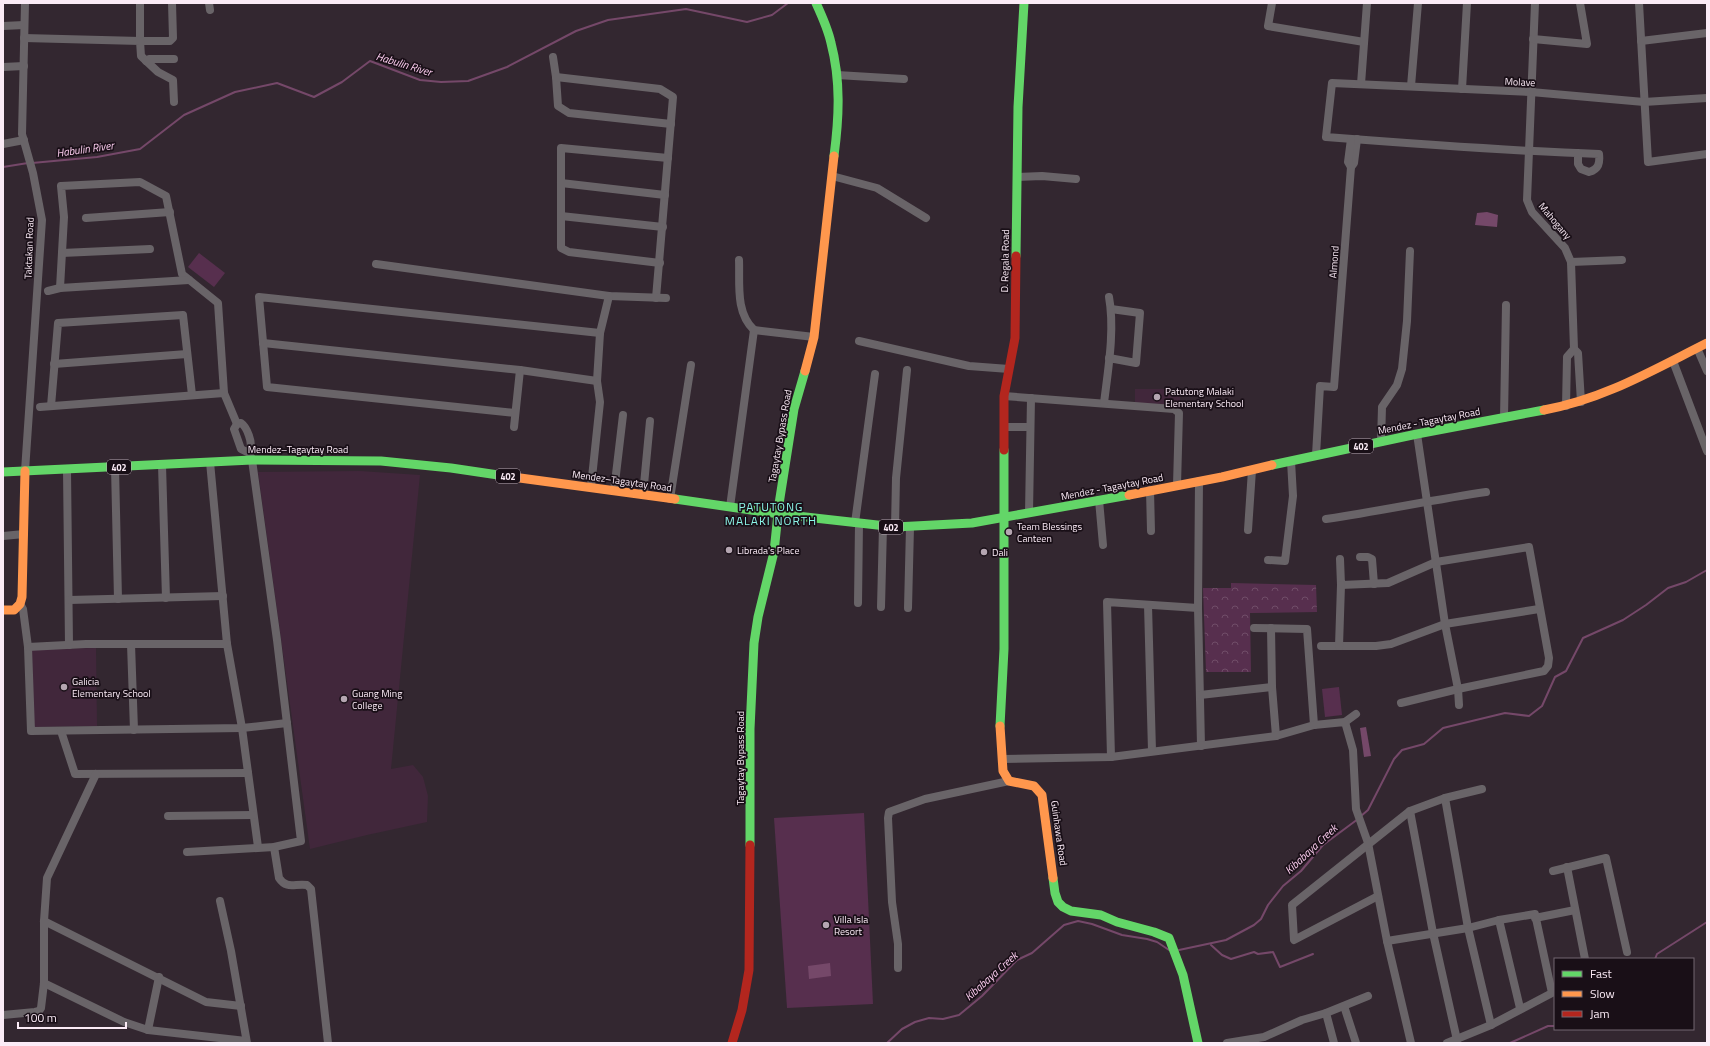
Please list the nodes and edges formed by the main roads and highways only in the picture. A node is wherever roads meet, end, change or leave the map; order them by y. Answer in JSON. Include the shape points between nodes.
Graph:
{"nodes":[{"id":1,"x":816,"y":3,"type":"edge"},
{"id":2,"x":1024,"y":3,"type":"edge"},
{"id":3,"x":1707,"y":343,"type":"edge"},
{"id":4,"x":3,"y":472,"type":"edge"},
{"id":5,"x":25,"y":472,"type":"junction"},
{"id":6,"x":779,"y":514,"type":"junction"},
{"id":7,"x":1004,"y":518,"type":"junction"},
{"id":8,"x":3,"y":610,"type":"edge"},
{"id":9,"x":732,"y":1043,"type":"edge"},
{"id":10,"x":1198,"y":1043,"type":"edge"}],
"edges":[{"from":1,"to":6,"type":"main road","name":"Tagaytay Bypass Road","via":[[828,32],[837,75],[839,108],[814,337],[794,409]]},
{"from":2,"to":7,"type":"main road","name":"D. Regala Road","via":[[1018,107],[1015,338],[1004,396]]},
{"from":3,"to":7,"type":"main road","name":"Mendez - Tagaytay Road","number":"402","via":[[1616,389],[1566,406]]},
{"from":4,"to":5,"type":"main road","number":"402"},
{"from":5,"to":6,"type":"main road","name":"Mendez–Tagaytay Road","number":"402","via":[[210,462],[236,460],[250,455],[394,462]]},
{"from":5,"to":8,"type":"main road","via":[[22,597],[14,610]]},
{"from":6,"to":7,"type":"main road","name":"Mendez–Tagaytay Road","number":"402","via":[[895,527],[972,523]]},
{"from":6,"to":9,"type":"main road","name":"Tagaytay Bypass Road","via":[[774,552],[758,617],[754,649],[750,729],[749,970],[742,1010]]},
{"from":7,"to":10,"type":"main road","name":"Guinhawa Road","via":[[1004,649],[1000,706],[1003,771],[1009,781],[1034,786],[1042,795],[1058,902],[1072,911],[1101,915],[1169,938],[1187,991]]}]}
